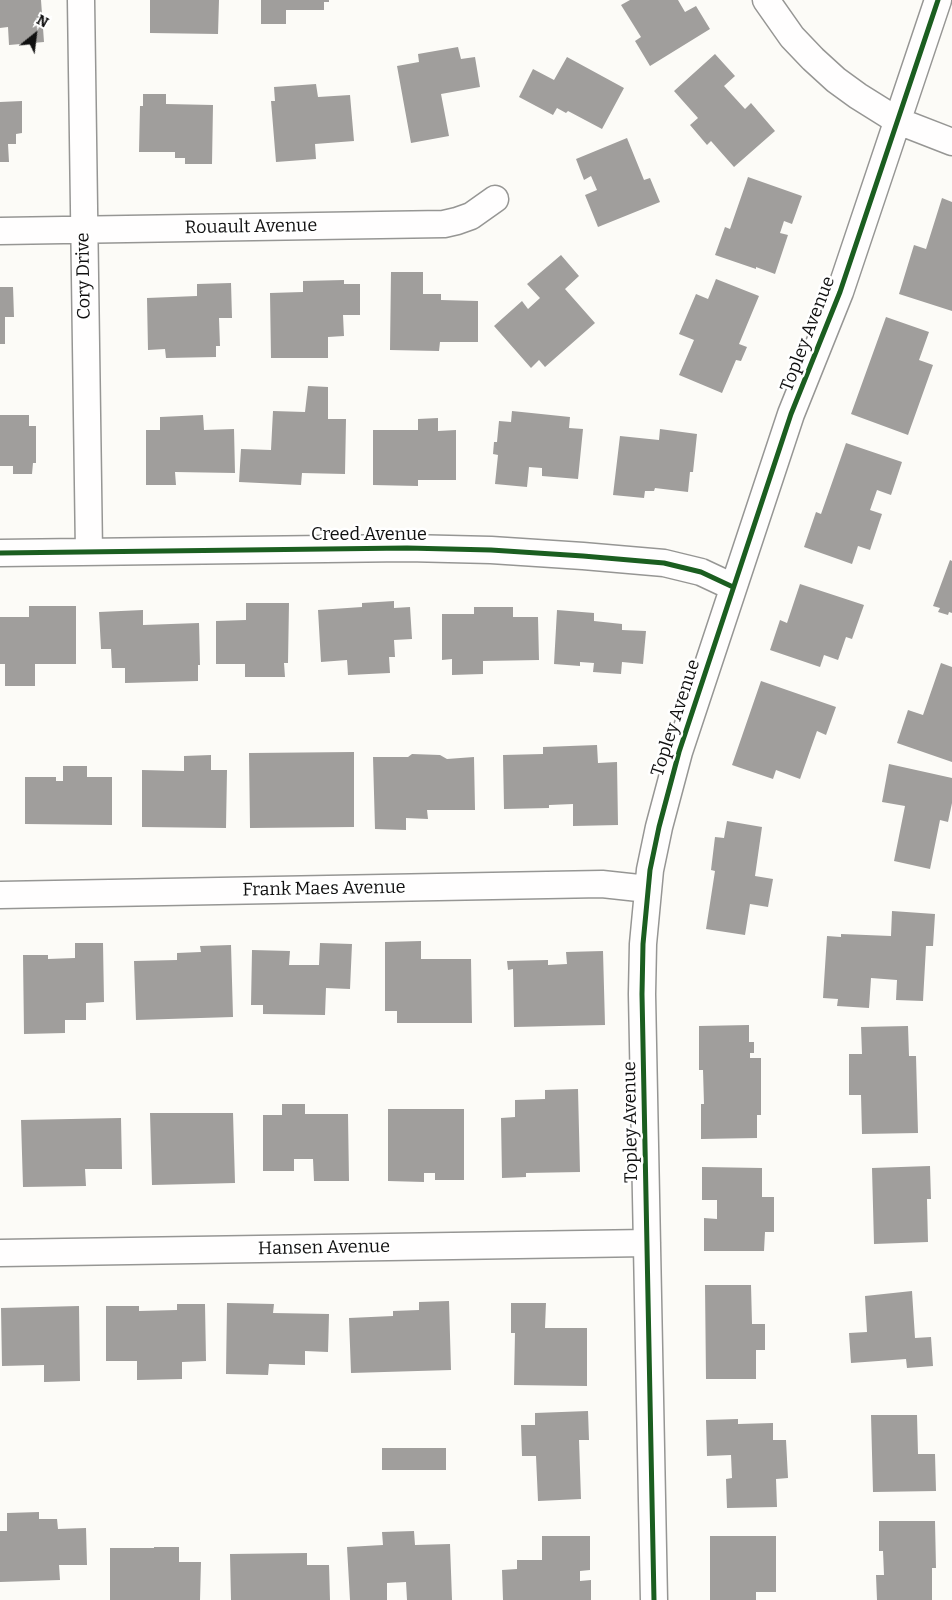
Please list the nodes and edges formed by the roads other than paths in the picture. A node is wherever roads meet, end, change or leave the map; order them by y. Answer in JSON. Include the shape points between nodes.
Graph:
{"nodes":[{"id":1,"x":82,"y":0,"type":"edge"},
{"id":2,"x":766,"y":0,"type":"edge"},
{"id":3,"x":938,"y":0,"type":"edge"},
{"id":4,"x":898,"y":120,"type":"junction"},
{"id":5,"x":952,"y":142,"type":"edge"},
{"id":6,"x":495,"y":199,"type":"dead end"},
{"id":7,"x":84,"y":230,"type":"junction"},
{"id":8,"x":0,"y":231,"type":"edge"},
{"id":9,"x":89,"y":552,"type":"junction"},
{"id":10,"x":0,"y":553,"type":"edge"},
{"id":11,"x":733,"y":587,"type":"junction"},
{"id":12,"x":648,"y":889,"type":"junction"},
{"id":13,"x":0,"y":895,"type":"edge"},
{"id":14,"x":647,"y":1243,"type":"junction"},
{"id":15,"x":0,"y":1253,"type":"edge"},
{"id":16,"x":654,"y":1600,"type":"edge"}],
"edges":[{"from":1,"to":7,"type":"street","name":"Cory Drive"},
{"from":2,"to":4,"type":"street","via":[[792,37],[836,80]]},
{"from":3,"to":4,"type":"street","name":"Topley Avenue"},
{"from":4,"to":5,"type":"street"},
{"from":4,"to":11,"type":"street","name":"Topley Avenue","via":[[840,292],[791,414]]},
{"from":6,"to":7,"type":"street","name":"Rouault Avenue","via":[[471,216],[444,224]]},
{"from":7,"to":8,"type":"street","name":"Rouault Avenue"},
{"from":7,"to":9,"type":"street","name":"Cory Drive"},
{"from":9,"to":10,"type":"street","name":"Creed Avenue"},
{"from":9,"to":11,"type":"street","name":"Creed Avenue","via":[[500,550],[664,564],[701,572]]},
{"from":11,"to":12,"type":"street","name":"Topley Avenue","via":[[671,776]]},
{"from":12,"to":13,"type":"street","name":"Frank Maes Avenue","via":[[602,884]]},
{"from":12,"to":14,"type":"street","name":"Topley Avenue","via":[[642,994]]},
{"from":14,"to":15,"type":"street","name":"Hansen Avenue"},
{"from":14,"to":16,"type":"street","name":"Topley Avenue"}]}
